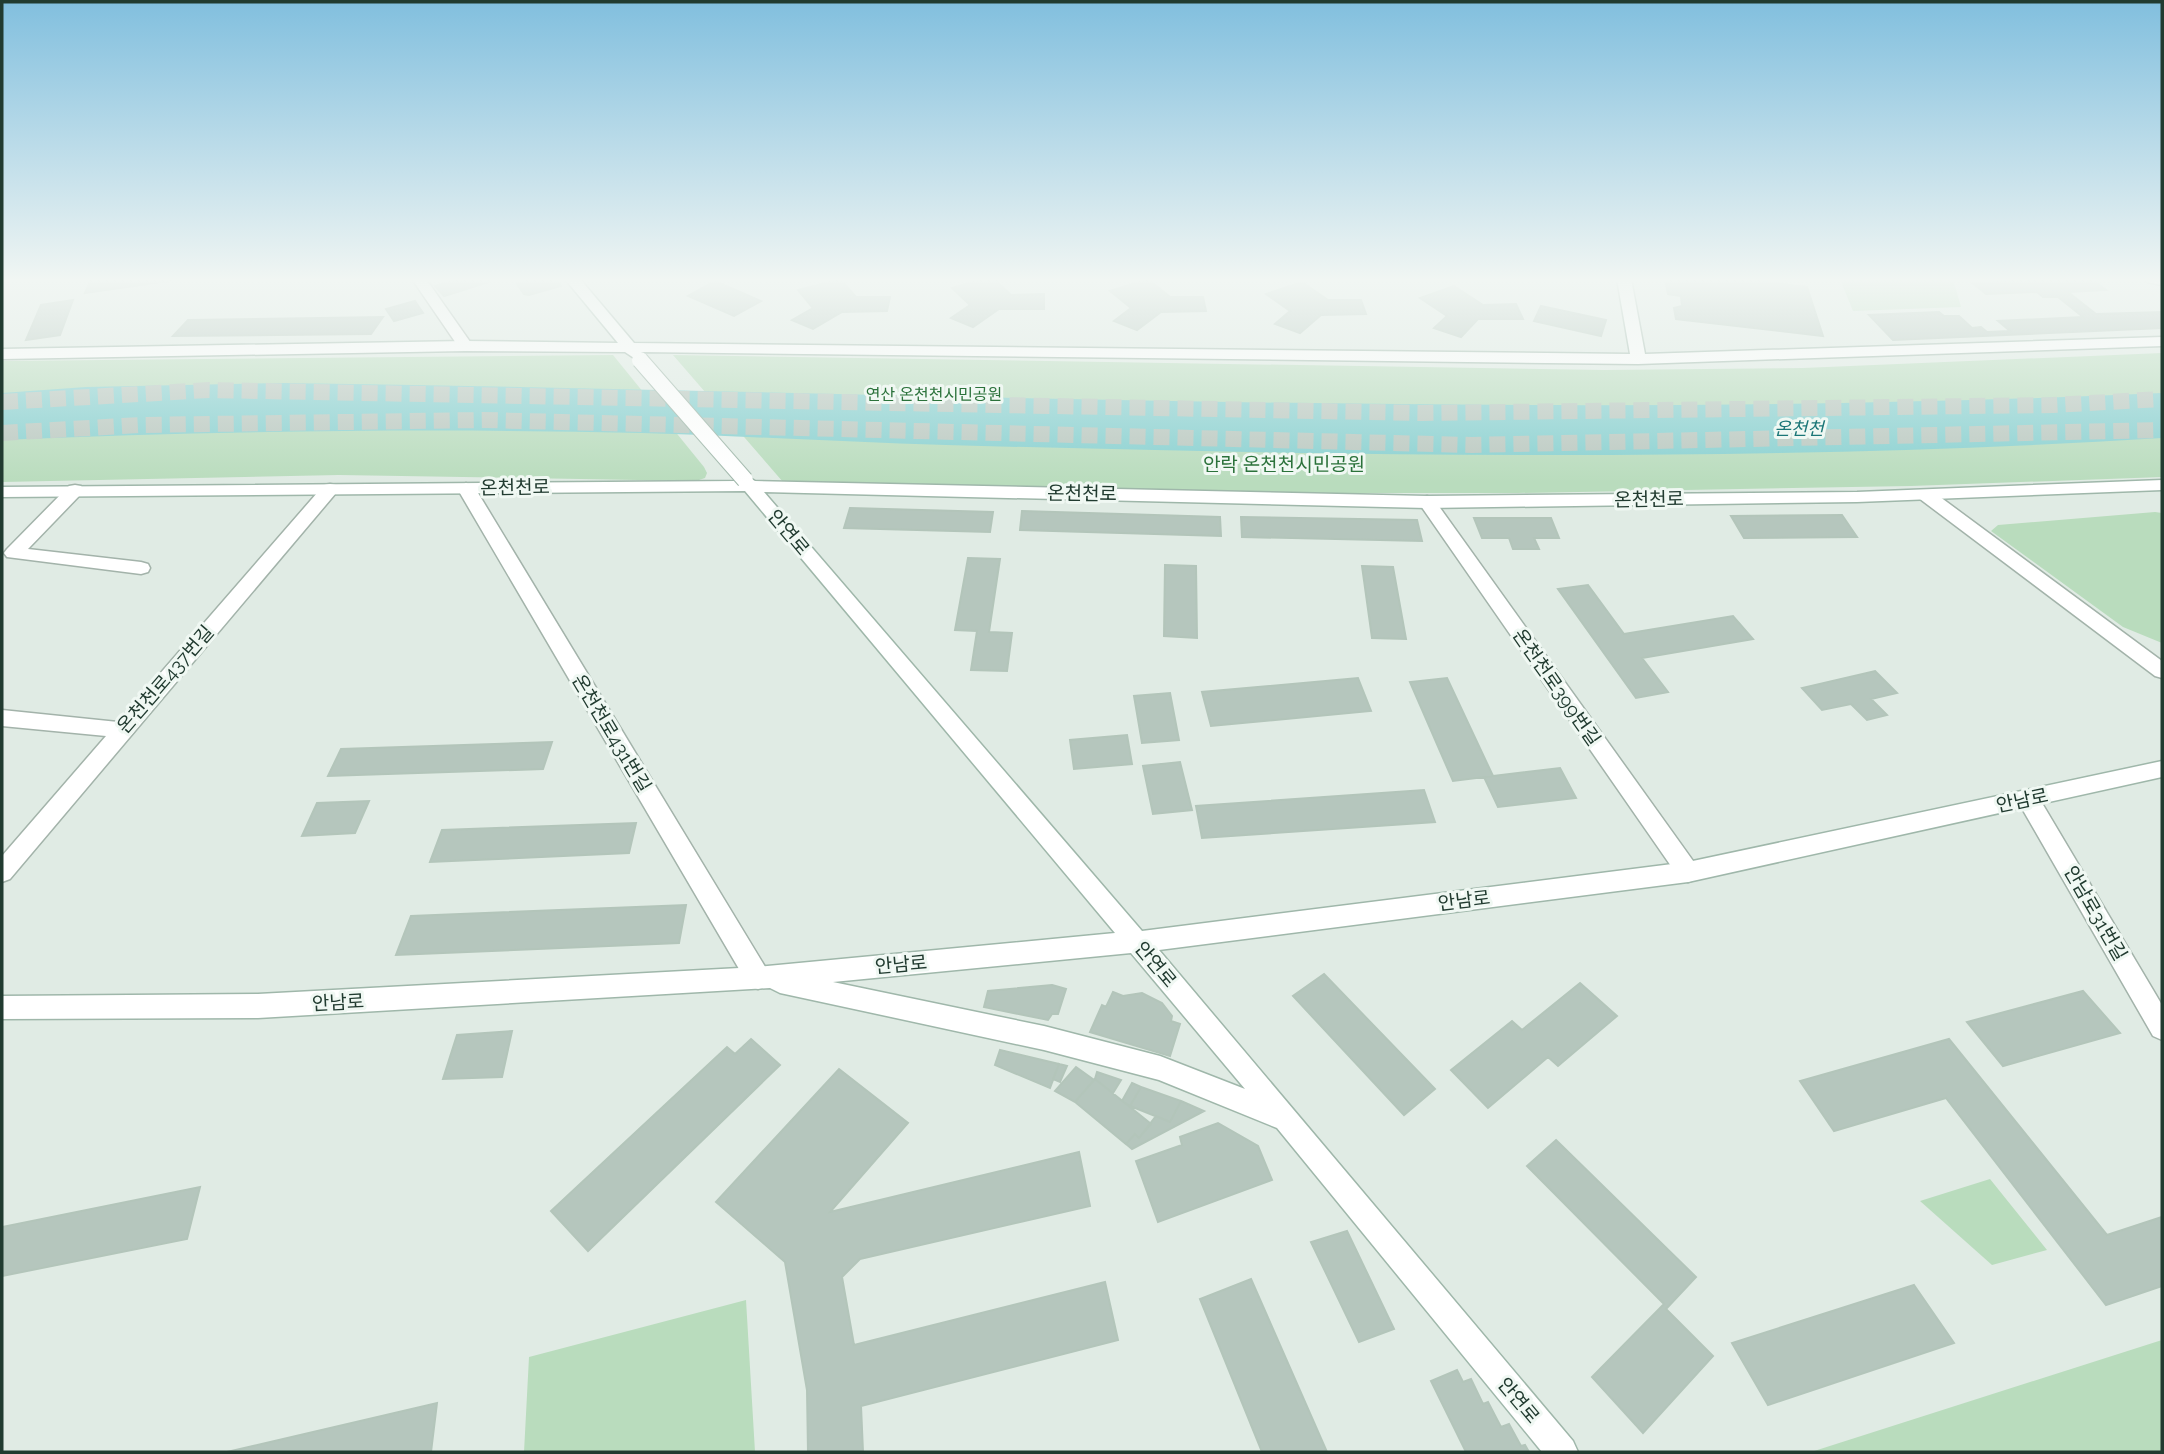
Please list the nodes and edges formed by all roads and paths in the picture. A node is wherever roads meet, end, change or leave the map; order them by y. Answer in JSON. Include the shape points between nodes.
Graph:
{"nodes":[{"id":1,"x":370,"y":347,"type":"edge"},
{"id":2,"x":505,"y":347,"type":"edge"},
{"id":3,"x":630,"y":347,"type":"edge"},
{"id":4,"x":1636,"y":347,"type":"edge"},
{"id":5,"x":2012,"y":347,"type":"edge"},
{"id":6,"x":635,"y":353,"type":"junction"},
{"id":7,"x":2,"y":354,"type":"edge"},
{"id":8,"x":1638,"y":359,"type":"junction"},
{"id":9,"x":748,"y":483,"type":"junction"},
{"id":10,"x":2162,"y":485,"type":"edge"},
{"id":11,"x":330,"y":488,"type":"junction"},
{"id":12,"x":466,"y":488,"type":"junction"},
{"id":13,"x":75,"y":490,"type":"junction"},
{"id":14,"x":2,"y":492,"type":"edge"},
{"id":15,"x":1926,"y":495,"type":"junction"},
{"id":16,"x":1427,"y":502,"type":"junction"},
{"id":17,"x":141,"y":568,"type":"dead end"},
{"id":18,"x":2162,"y":671,"type":"edge"},
{"id":19,"x":2,"y":718,"type":"edge"},
{"id":20,"x":122,"y":730,"type":"junction"},
{"id":21,"x":2162,"y":769,"type":"edge"},
{"id":22,"x":2028,"y":799,"type":"junction"},
{"id":23,"x":2,"y":872,"type":"edge"},
{"id":24,"x":1688,"y":872,"type":"junction"},
{"id":25,"x":1137,"y":942,"type":"junction"},
{"id":26,"x":758,"y":978,"type":"junction"},
{"id":27,"x":2,"y":1008,"type":"edge"},
{"id":28,"x":2162,"y":1028,"type":"edge"},
{"id":29,"x":1287,"y":1119,"type":"junction"},
{"id":30,"x":1562,"y":1452,"type":"edge"}],
"edges":[{"from":1,"to":7,"type":"street"},
{"from":2,"to":6,"type":"street"},
{"from":3,"to":6,"type":"street"},
{"from":4,"to":8,"type":"street"},
{"from":5,"to":8,"type":"street"},
{"from":6,"to":8,"type":"street"},
{"from":6,"to":9,"type":"street","name":"안연로","bridge":true},
{"from":9,"to":12,"type":"street","name":"온천천로"},
{"from":9,"to":16,"type":"street","name":"온천천로"},
{"from":9,"to":25,"type":"street","name":"안연로"},
{"from":10,"to":15,"type":"street","name":"온천천로"},
{"from":11,"to":12,"type":"street","name":"온천천로"},
{"from":11,"to":13,"type":"street","name":"온천천로"},
{"from":11,"to":20,"type":"street","name":"온천천로437번길"},
{"from":12,"to":26,"type":"street","name":"온천천로431번길"},
{"from":13,"to":14,"type":"street","name":"온천천로"},
{"from":13,"to":17,"type":"street","via":[[13,553]]},
{"from":15,"to":16,"type":"street","name":"온천천로"},
{"from":15,"to":18,"type":"street"},
{"from":16,"to":24,"type":"street","name":"온천천로399번길"},
{"from":19,"to":20,"type":"street"},
{"from":20,"to":23,"type":"street","name":"온천천로437번길"},
{"from":21,"to":22,"type":"street","name":"안남로"},
{"from":22,"to":24,"type":"street","name":"안남로"},
{"from":22,"to":28,"type":"street","name":"안남로31번길"},
{"from":24,"to":25,"type":"street","name":"안남로"},
{"from":25,"to":26,"type":"street","name":"안남로"},
{"from":25,"to":29,"type":"street","name":"안연로"},
{"from":26,"to":27,"type":"street","name":"안남로","via":[[258,1006]]},
{"from":26,"to":29,"type":"street","name":"안남로","via":[[1044,1038],[1160,1068]]},
{"from":29,"to":30,"type":"street","name":"안연로"}]}
